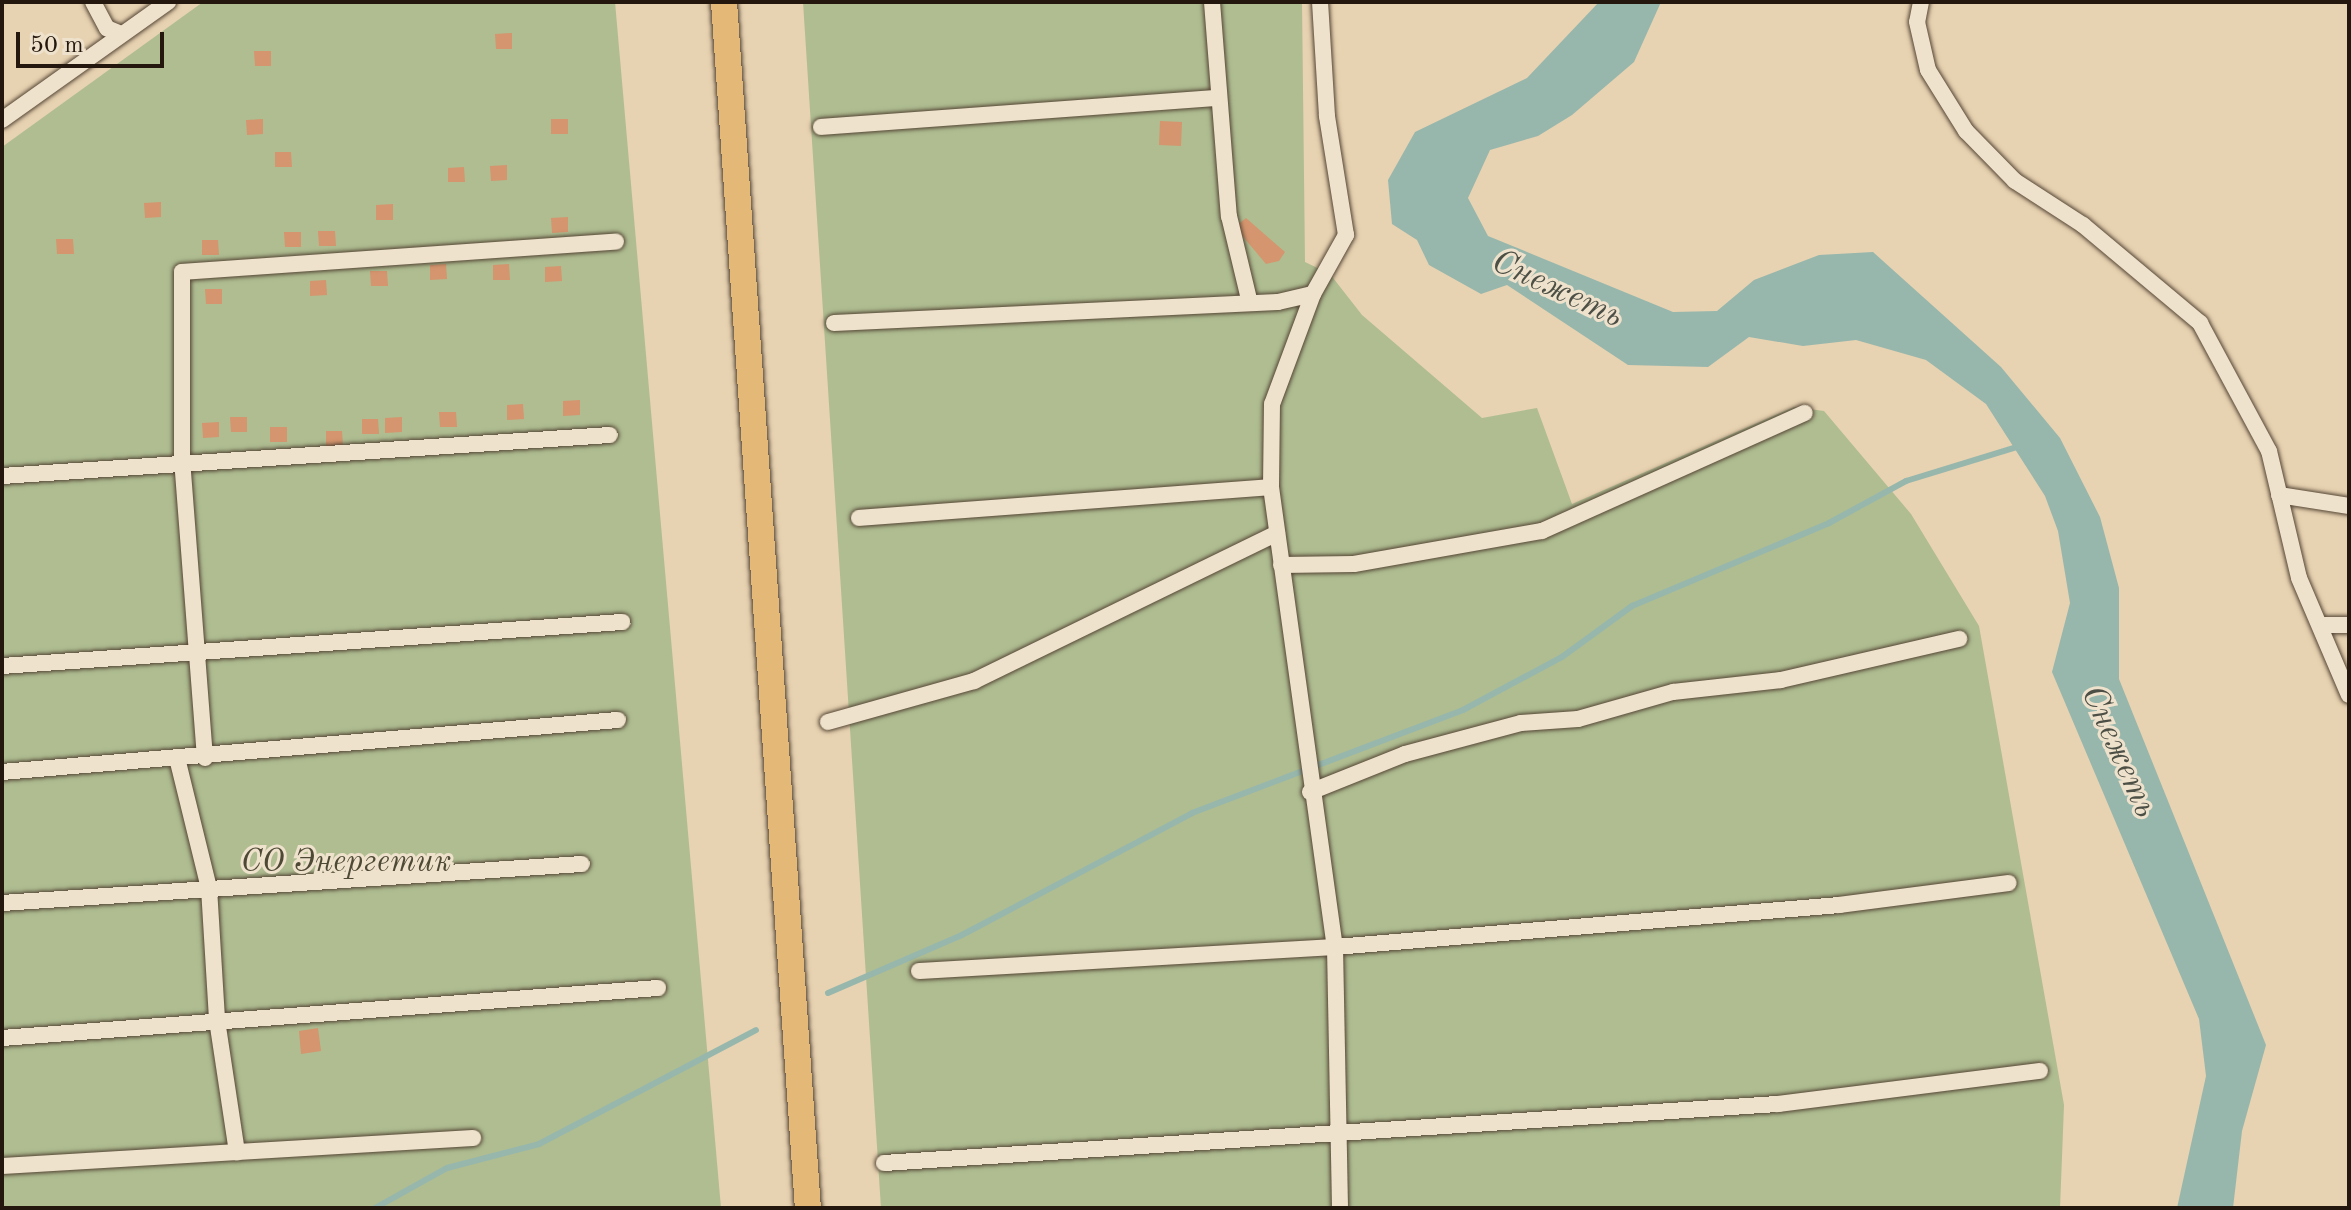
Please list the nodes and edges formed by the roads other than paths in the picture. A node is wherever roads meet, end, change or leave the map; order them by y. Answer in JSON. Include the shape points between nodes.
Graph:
{"nodes":[{"id":1,"x":93,"y":2,"type":"edge"},
{"id":2,"x":168,"y":2,"type":"edge"},
{"id":3,"x":724,"y":2,"type":"edge"},
{"id":4,"x":1212,"y":2,"type":"edge"},
{"id":5,"x":1320,"y":2,"type":"edge"},
{"id":6,"x":1921,"y":2,"type":"edge"},
{"id":7,"x":121,"y":34,"type":"junction"},
{"id":8,"x":1214,"y":98,"type":"junction"},
{"id":9,"x":2,"y":120,"type":"edge"},
{"id":10,"x":821,"y":127,"type":"dead end"},
{"id":11,"x":616,"y":242,"type":"dead end"},
{"id":12,"x":1313,"y":294,"type":"junction"},
{"id":13,"x":1249,"y":299,"type":"junction"},
{"id":14,"x":834,"y":323,"type":"dead end"},
{"id":15,"x":1805,"y":413,"type":"dead end"},
{"id":16,"x":610,"y":435,"type":"dead end"},
{"id":17,"x":182,"y":462,"type":"junction"},
{"id":18,"x":2,"y":476,"type":"edge"},
{"id":19,"x":1271,"y":487,"type":"junction"},
{"id":20,"x":2279,"y":495,"type":"junction"},
{"id":21,"x":2349,"y":506,"type":"edge"},
{"id":22,"x":859,"y":518,"type":"dead end"},
{"id":23,"x":1277,"y":533,"type":"junction"},
{"id":24,"x":1281,"y":565,"type":"junction"},
{"id":25,"x":622,"y":622,"type":"dead end"},
{"id":26,"x":2324,"y":625,"type":"junction"},
{"id":27,"x":2349,"y":625,"type":"edge"},
{"id":28,"x":1959,"y":639,"type":"dead end"},
{"id":29,"x":196,"y":650,"type":"junction"},
{"id":30,"x":2,"y":666,"type":"edge"},
{"id":31,"x":2349,"y":695,"type":"edge"},
{"id":32,"x":618,"y":720,"type":"dead end"},
{"id":33,"x":828,"y":722,"type":"dead end"},
{"id":34,"x":205,"y":758,"type":"junction"},
{"id":35,"x":178,"y":762,"type":"junction"},
{"id":36,"x":2,"y":772,"type":"edge"},
{"id":37,"x":1310,"y":792,"type":"junction"},
{"id":38,"x":582,"y":864,"type":"dead end"},
{"id":39,"x":2009,"y":883,"type":"dead end"},
{"id":40,"x":209,"y":888,"type":"junction"},
{"id":41,"x":2,"y":903,"type":"edge"},
{"id":42,"x":1335,"y":947,"type":"junction"},
{"id":43,"x":919,"y":971,"type":"dead end"},
{"id":44,"x":658,"y":988,"type":"dead end"},
{"id":45,"x":217,"y":1020,"type":"junction"},
{"id":46,"x":2,"y":1038,"type":"edge"},
{"id":47,"x":2040,"y":1071,"type":"dead end"},
{"id":48,"x":1333,"y":1130,"type":"junction"},
{"id":49,"x":473,"y":1138,"type":"dead end"},
{"id":50,"x":237,"y":1153,"type":"junction"},
{"id":51,"x":884,"y":1163,"type":"dead end"},
{"id":52,"x":2,"y":1166,"type":"edge"},
{"id":53,"x":808,"y":1208,"type":"edge"},
{"id":54,"x":1340,"y":1208,"type":"edge"}],
"edges":[{"from":1,"to":7,"type":"street","via":[[107,28]]},
{"from":2,"to":7,"type":"street"},
{"from":3,"to":53,"type":"main road"},
{"from":4,"to":8,"type":"street"},
{"from":5,"to":12,"type":"street","via":[[1327,116],[1346,235]]},
{"from":6,"to":20,"type":"street","via":[[1917,22],[1943,102],[2015,181],[2083,225],[2200,323],[2269,451]]},
{"from":7,"to":9,"type":"street"},
{"from":8,"to":10,"type":"street"},
{"from":8,"to":13,"type":"street","via":[[1235,257]]},
{"from":11,"to":17,"type":"street","via":[[182,272]]},
{"from":12,"to":13,"type":"street"},
{"from":12,"to":19,"type":"street","via":[[1272,404]]},
{"from":13,"to":14,"type":"street"},
{"from":15,"to":24,"type":"street","via":[[1542,531],[1354,564]]},
{"from":16,"to":17,"type":"street"},
{"from":17,"to":18,"type":"street"},
{"from":17,"to":29,"type":"street"},
{"from":19,"to":22,"type":"street"},
{"from":19,"to":23,"type":"street"},
{"from":20,"to":21,"type":"street"},
{"from":20,"to":26,"type":"street","via":[[2299,578]]},
{"from":23,"to":24,"type":"street"},
{"from":23,"to":33,"type":"street","via":[[974,681]]},
{"from":24,"to":37,"type":"street"},
{"from":25,"to":29,"type":"street"},
{"from":26,"to":27,"type":"street"},
{"from":26,"to":31,"type":"street"},
{"from":28,"to":37,"type":"street","via":[[1781,680],[1673,692],[1578,719],[1521,723],[1405,754]]},
{"from":29,"to":30,"type":"street"},
{"from":29,"to":34,"type":"street"},
{"from":32,"to":34,"type":"street"},
{"from":34,"to":35,"type":"street"},
{"from":35,"to":36,"type":"street"},
{"from":35,"to":40,"type":"street"},
{"from":37,"to":42,"type":"street"},
{"from":38,"to":40,"type":"street"},
{"from":39,"to":42,"type":"street","via":[[1839,905]]},
{"from":40,"to":41,"type":"street"},
{"from":40,"to":45,"type":"street"},
{"from":42,"to":43,"type":"street"},
{"from":42,"to":48,"type":"street"},
{"from":44,"to":45,"type":"street"},
{"from":45,"to":46,"type":"street"},
{"from":45,"to":50,"type":"street"},
{"from":47,"to":48,"type":"street","via":[[1778,1104]]},
{"from":48,"to":51,"type":"street"},
{"from":48,"to":54,"type":"street"},
{"from":49,"to":50,"type":"street"},
{"from":50,"to":52,"type":"street"}]}
